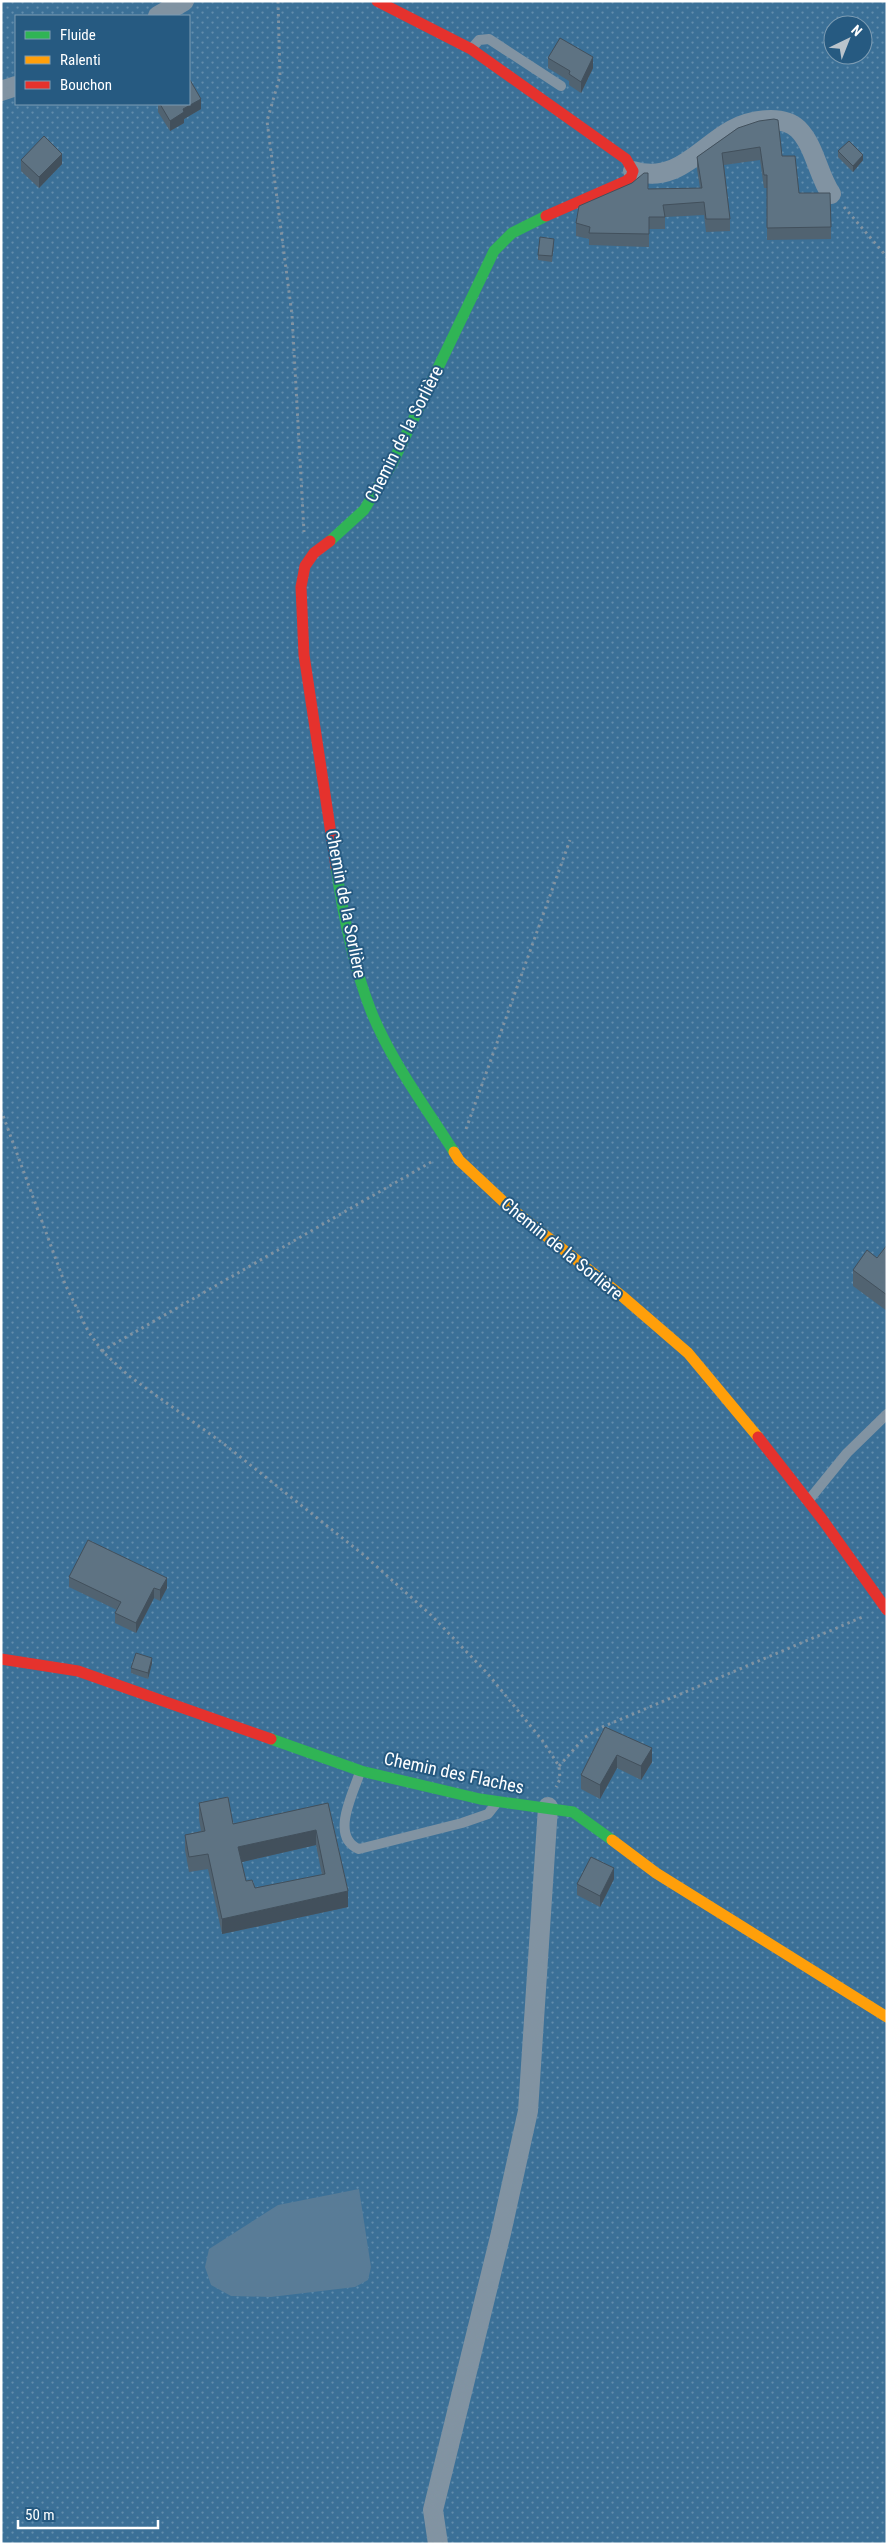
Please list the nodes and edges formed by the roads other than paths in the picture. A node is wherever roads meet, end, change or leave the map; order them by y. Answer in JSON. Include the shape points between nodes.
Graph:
{"nodes":[{"id":1,"x":184,"y":1,"type":"edge"},
{"id":2,"x":377,"y":1,"type":"edge"},
{"id":3,"x":160,"y":15,"type":"edge"},
{"id":4,"x":472,"y":49,"type":"junction"},
{"id":5,"x":15,"y":86,"type":"edge"},
{"id":6,"x":561,"y":86,"type":"dead end"},
{"id":7,"x":1,"y":92,"type":"edge"},
{"id":8,"x":633,"y":171,"type":"junction"},
{"id":9,"x":831,"y":194,"type":"edge"},
{"id":10,"x":887,"y":1414,"type":"edge"},
{"id":11,"x":808,"y":1502,"type":"junction"},
{"id":12,"x":884,"y":1607,"type":"edge"},
{"id":13,"x":1,"y":1659,"type":"edge"},
{"id":14,"x":361,"y":1771,"type":"junction"},
{"id":15,"x":496,"y":1802,"type":"junction"},
{"id":16,"x":548,"y":1807,"type":"junction"},
{"id":17,"x":887,"y":2017,"type":"edge"},
{"id":18,"x":438,"y":2544,"type":"edge"}],
"edges":[{"from":1,"to":3,"type":"street"},
{"from":2,"to":4,"type":"street"},
{"from":4,"to":6,"type":"lane","via":[[479,40],[489,39]]},
{"from":4,"to":8,"type":"street","via":[[626,159]]},
{"from":5,"to":7,"type":"street"},
{"from":8,"to":9,"type":"street","via":[[649,173],[680,168],[737,128],[755,122],[778,121],[790,124],[805,138]]},
{"from":8,"to":11,"type":"street","name":"Chemin de la Sorlière","via":[[626,181],[518,229],[496,247],[423,402],[375,494],[351,524],[314,553],[305,566],[301,586],[303,646],[349,937],[371,1011],[383,1037],[451,1149],[474,1176],[688,1353]]},
{"from":10,"to":11,"type":"lane","via":[[847,1453]]},
{"from":11,"to":12,"type":"street","name":"Chemin de la Sorlière"},
{"from":13,"to":14,"type":"street","name":"Chemin des Flaches","via":[[85,1674]]},
{"from":14,"to":15,"type":"street","name":"Chemin des Flaches","via":[[441,1792]]},
{"from":14,"to":15,"type":"lane","via":[[345,1821],[349,1842],[359,1848],[462,1823],[488,1814]]},
{"from":15,"to":16,"type":"street","name":"Chemin des Flaches"},
{"from":16,"to":17,"type":"street","name":"Chemin des Flaches","via":[[573,1812],[656,1873]]},
{"from":16,"to":18,"type":"street","via":[[528,2111],[433,2510]]}]}
